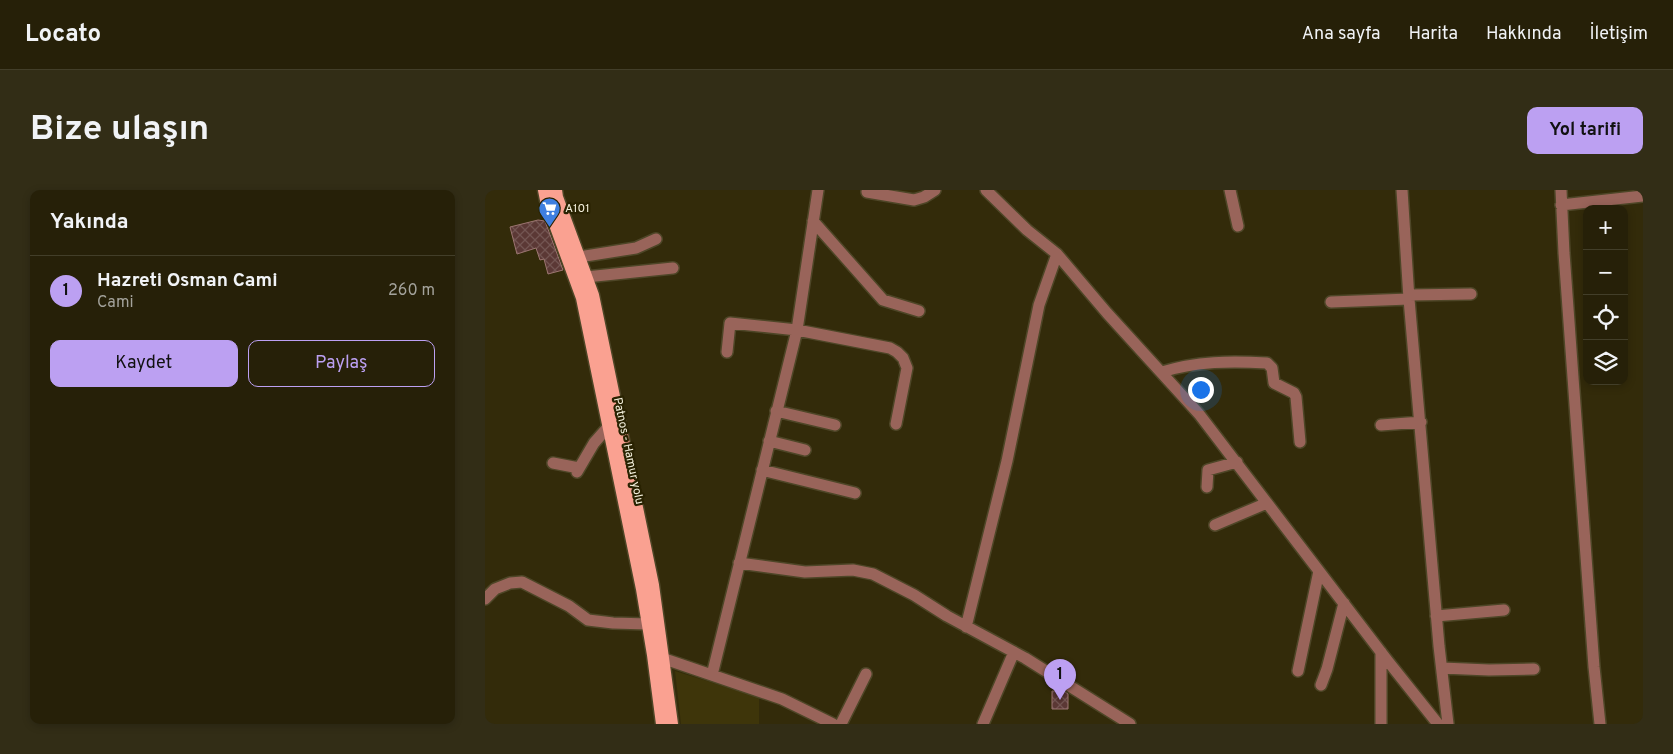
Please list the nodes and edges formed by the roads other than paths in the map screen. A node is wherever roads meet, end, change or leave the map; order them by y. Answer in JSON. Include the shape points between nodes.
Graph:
{"nodes":[{"id":1,"x":544,"y":190,"type":"edge"},
{"id":2,"x":556,"y":190,"type":"edge"},
{"id":3,"x":818,"y":190,"type":"edge"},
{"id":4,"x":935,"y":190,"type":"edge"},
{"id":5,"x":986,"y":190,"type":"edge"},
{"id":6,"x":1230,"y":190,"type":"edge"},
{"id":7,"x":1402,"y":190,"type":"edge"},
{"id":8,"x":1561,"y":190,"type":"edge"},
{"id":9,"x":867,"y":192,"type":"dead end"},
{"id":10,"x":1643,"y":196,"type":"edge"},
{"id":11,"x":1561,"y":205,"type":"junction"},
{"id":12,"x":813,"y":221,"type":"junction"},
{"id":13,"x":1238,"y":226,"type":"dead end"},
{"id":14,"x":656,"y":239,"type":"dead end"},
{"id":15,"x":1057,"y":254,"type":"junction"},
{"id":16,"x":579,"y":257,"type":"junction"},
{"id":17,"x":673,"y":268,"type":"dead end"},
{"id":18,"x":586,"y":276,"type":"junction"},
{"id":19,"x":1471,"y":294,"type":"dead end"},
{"id":20,"x":1409,"y":297,"type":"junction"},
{"id":21,"x":1331,"y":302,"type":"dead end"},
{"id":22,"x":919,"y":311,"type":"dead end"},
{"id":23,"x":797,"y":330,"type":"junction"},
{"id":24,"x":727,"y":352,"type":"dead end"},
{"id":25,"x":1162,"y":372,"type":"junction"},
{"id":26,"x":776,"y":412,"type":"junction"},
{"id":27,"x":1421,"y":422,"type":"junction"},
{"id":28,"x":896,"y":424,"type":"dead end"},
{"id":29,"x":835,"y":425,"type":"dead end"},
{"id":30,"x":1381,"y":425,"type":"dead end"},
{"id":31,"x":609,"y":426,"type":"junction"},
{"id":32,"x":769,"y":441,"type":"junction"},
{"id":33,"x":1300,"y":442,"type":"dead end"},
{"id":34,"x":805,"y":450,"type":"dead end"},
{"id":35,"x":1237,"y":462,"type":"junction"},
{"id":36,"x":553,"y":463,"type":"dead end"},
{"id":37,"x":761,"y":470,"type":"junction"},
{"id":38,"x":1207,"y":487,"type":"dead end"},
{"id":39,"x":855,"y":493,"type":"dead end"},
{"id":40,"x":1267,"y":503,"type":"junction"},
{"id":41,"x":1215,"y":525,"type":"dead end"},
{"id":42,"x":739,"y":563,"type":"junction"},
{"id":43,"x":1319,"y":571,"type":"junction"},
{"id":44,"x":485,"y":598,"type":"edge"},
{"id":45,"x":1344,"y":603,"type":"junction"},
{"id":46,"x":1504,"y":610,"type":"dead end"},
{"id":47,"x":1437,"y":616,"type":"junction"},
{"id":48,"x":648,"y":624,"type":"junction"},
{"id":49,"x":966,"y":627,"type":"junction"},
{"id":50,"x":1014,"y":652,"type":"junction"},
{"id":51,"x":1381,"y":652,"type":"junction"},
{"id":52,"x":658,"y":657,"type":"junction"},
{"id":53,"x":1442,"y":668,"type":"junction"},
{"id":54,"x":1535,"y":669,"type":"dead end"},
{"id":55,"x":1298,"y":671,"type":"dead end"},
{"id":56,"x":867,"y":674,"type":"dead end"},
{"id":57,"x":712,"y":675,"type":"junction"},
{"id":58,"x":1321,"y":685,"type":"dead end"},
{"id":59,"x":816,"y":720,"type":"edge"},
{"id":60,"x":662,"y":724,"type":"edge"},
{"id":61,"x":672,"y":724,"type":"edge"},
{"id":62,"x":833,"y":724,"type":"edge"},
{"id":63,"x":841,"y":724,"type":"edge"},
{"id":64,"x":983,"y":724,"type":"edge"},
{"id":65,"x":1129,"y":724,"type":"edge"},
{"id":66,"x":1381,"y":724,"type":"edge"},
{"id":67,"x":1438,"y":724,"type":"edge"},
{"id":68,"x":1448,"y":724,"type":"edge"},
{"id":69,"x":1600,"y":724,"type":"edge"}],
"edges":[{"from":1,"to":31,"type":"main road","name":"Patnos - Hamur yolu","via":[[582,298]]},
{"from":2,"to":16,"type":"main road","name":"Patnos - Hamur yolu"},
{"from":3,"to":12,"type":"street"},
{"from":4,"to":9,"type":"street","via":[[914,200]]},
{"from":5,"to":15,"type":"street"},
{"from":6,"to":13,"type":"street"},
{"from":7,"to":20,"type":"street"},
{"from":8,"to":11,"type":"street"},
{"from":10,"to":11,"type":"street"},
{"from":11,"to":69,"type":"street"},
{"from":12,"to":22,"type":"street","via":[[883,300]]},
{"from":12,"to":23,"type":"street"},
{"from":14,"to":16,"type":"street","via":[[636,248]]},
{"from":15,"to":25,"type":"street"},
{"from":15,"to":49,"type":"street","via":[[1039,305],[1007,461]]},
{"from":16,"to":18,"type":"main road","name":"Patnos - Hamur yolu"},
{"from":17,"to":18,"type":"street"},
{"from":18,"to":52,"type":"main road","name":"Patnos - Hamur yolu","via":[[593,295],[653,585]]},
{"from":19,"to":20,"type":"street"},
{"from":20,"to":21,"type":"street"},
{"from":20,"to":27,"type":"street"},
{"from":23,"to":24,"type":"street","via":[[729,323]]},
{"from":23,"to":26,"type":"street"},
{"from":23,"to":28,"type":"street","via":[[878,345],[897,352],[907,368]]},
{"from":25,"to":33,"type":"street","via":[[1206,362],[1267,363],[1272,368],[1275,383],[1296,397]]},
{"from":25,"to":35,"type":"street"},
{"from":26,"to":29,"type":"street"},
{"from":26,"to":32,"type":"street"},
{"from":27,"to":30,"type":"street"},
{"from":27,"to":47,"type":"street"},
{"from":31,"to":36,"type":"street","via":[[578,470]]},
{"from":31,"to":48,"type":"main road","name":"Patnos - Hamur yolu"},
{"from":32,"to":34,"type":"street"},
{"from":32,"to":37,"type":"street"},
{"from":35,"to":38,"type":"street","via":[[1209,470]]},
{"from":35,"to":40,"type":"street"},
{"from":37,"to":39,"type":"street"},
{"from":37,"to":42,"type":"street"},
{"from":40,"to":41,"type":"street"},
{"from":40,"to":43,"type":"street"},
{"from":42,"to":49,"type":"street","via":[[805,572],[863,571],[914,595]]},
{"from":42,"to":57,"type":"street"},
{"from":43,"to":45,"type":"street"},
{"from":43,"to":55,"type":"street"},
{"from":44,"to":48,"type":"street","via":[[495,589],[522,582],[569,606],[588,620]]},
{"from":45,"to":51,"type":"street"},
{"from":45,"to":58,"type":"street"},
{"from":46,"to":47,"type":"street"},
{"from":47,"to":53,"type":"street"},
{"from":48,"to":52,"type":"main road","name":"Patnos - Hamur yolu"},
{"from":49,"to":50,"type":"street"},
{"from":50,"to":64,"type":"street"},
{"from":50,"to":65,"type":"street"},
{"from":51,"to":66,"type":"street"},
{"from":51,"to":67,"type":"street"},
{"from":52,"to":57,"type":"street"},
{"from":52,"to":60,"type":"main road","name":"Patnos - Hamur yolu"},
{"from":52,"to":61,"type":"main road","name":"Patnos - Hamur yolu"},
{"from":53,"to":54,"type":"street"},
{"from":53,"to":68,"type":"street"},
{"from":56,"to":63,"type":"street"},
{"from":57,"to":59,"type":"street","via":[[782,699]]},
{"from":59,"to":62,"type":"street"}]}
